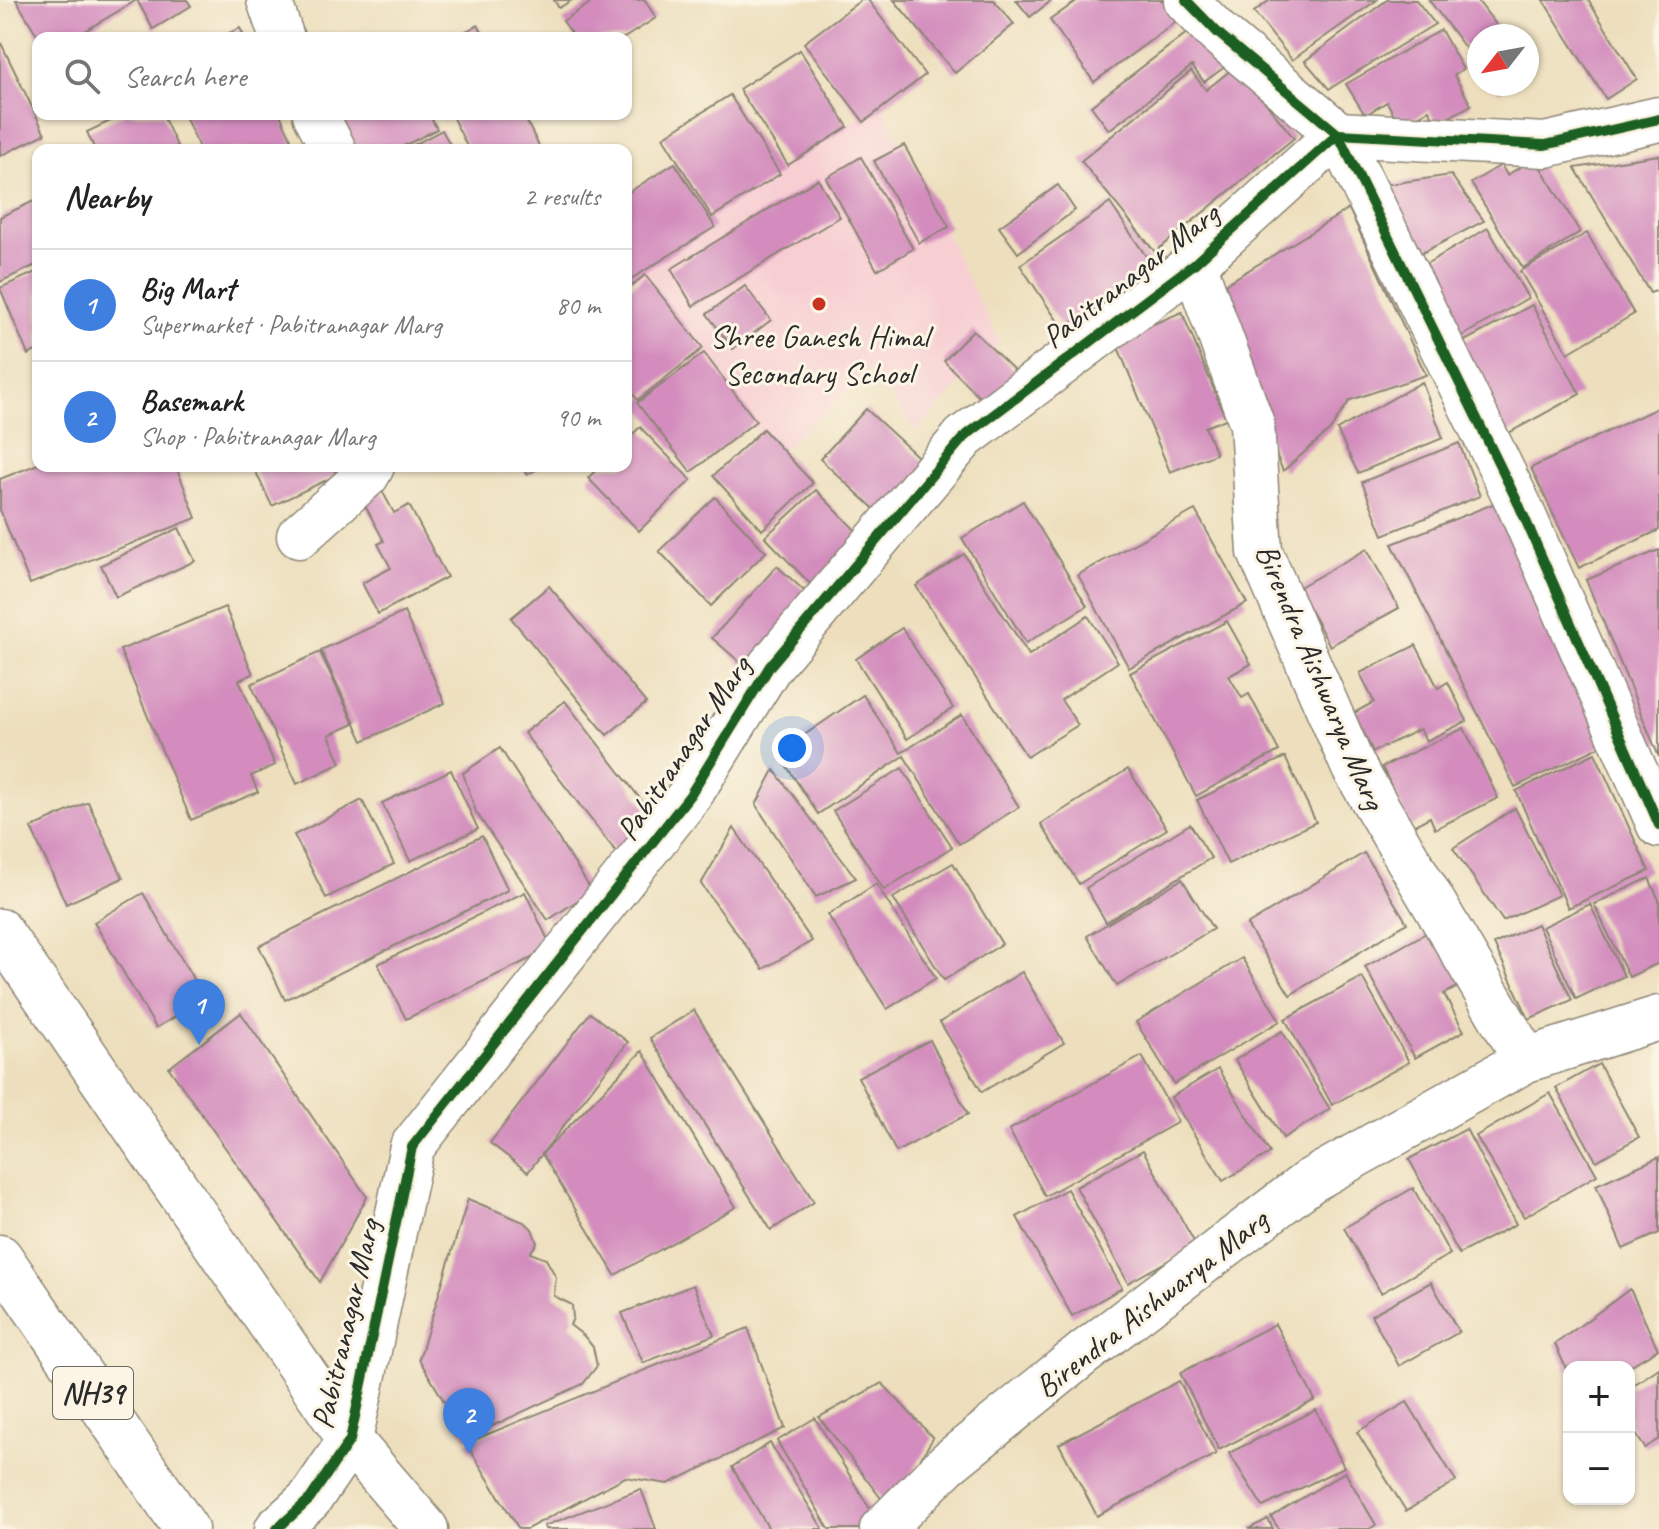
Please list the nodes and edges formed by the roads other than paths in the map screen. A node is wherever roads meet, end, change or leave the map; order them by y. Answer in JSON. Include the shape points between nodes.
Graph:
{"nodes":[{"id":1,"x":269,"y":0,"type":"edge"},
{"id":2,"x":1186,"y":0,"type":"edge"},
{"id":3,"x":280,"y":32,"type":"edge"},
{"id":4,"x":1659,"y":119,"type":"edge"},
{"id":5,"x":318,"y":120,"type":"edge"},
{"id":6,"x":1338,"y":134,"type":"junction"},
{"id":7,"x":331,"y":144,"type":"edge"},
{"id":8,"x":1194,"y":264,"type":"junction"},
{"id":9,"x":369,"y":472,"type":"edge"},
{"id":10,"x":299,"y":536,"type":"dead end"},
{"id":11,"x":1659,"y":825,"type":"edge"},
{"id":12,"x":0,"y":931,"type":"edge"},
{"id":13,"x":1659,"y":1018,"type":"edge"},
{"id":14,"x":1526,"y":1060,"type":"junction"},
{"id":15,"x":0,"y":1257,"type":"edge"},
{"id":16,"x":350,"y":1440,"type":"junction"},
{"id":17,"x":186,"y":1529,"type":"edge"},
{"id":18,"x":277,"y":1529,"type":"edge"},
{"id":19,"x":426,"y":1529,"type":"edge"},
{"id":20,"x":882,"y":1529,"type":"edge"}],
"edges":[{"from":1,"to":3,"type":"main road"},
{"from":2,"to":6,"type":"main road"},
{"from":4,"to":6,"type":"main road","via":[[1545,145]]},
{"from":5,"to":7,"type":"main road"},
{"from":6,"to":8,"type":"main road","name":"Pabitranagar Marg"},
{"from":6,"to":11,"type":"main road","via":[[1519,505]]},
{"from":8,"to":14,"type":"main road","name":"Birendra Aishwarya Marg","via":[[1252,424],[1260,552],[1353,766]]},
{"from":8,"to":16,"type":"main road","name":"Pabitranagar Marg","via":[[964,437],[770,666],[690,795],[412,1147]]},
{"from":9,"to":10,"type":"main road"},
{"from":12,"to":16,"type":"main road"},
{"from":13,"to":14,"type":"main road","name":"Birendra Aishwarya Marg"},
{"from":14,"to":20,"type":"main road","name":"Birendra Aishwarya Marg","via":[[1310,1181],[1061,1371],[947,1464]]},
{"from":15,"to":17,"type":"main road","number":"NH39"},
{"from":16,"to":18,"type":"main road","name":"Pabitranagar Marg","via":[[310,1499]]},
{"from":16,"to":19,"type":"main road"}]}
